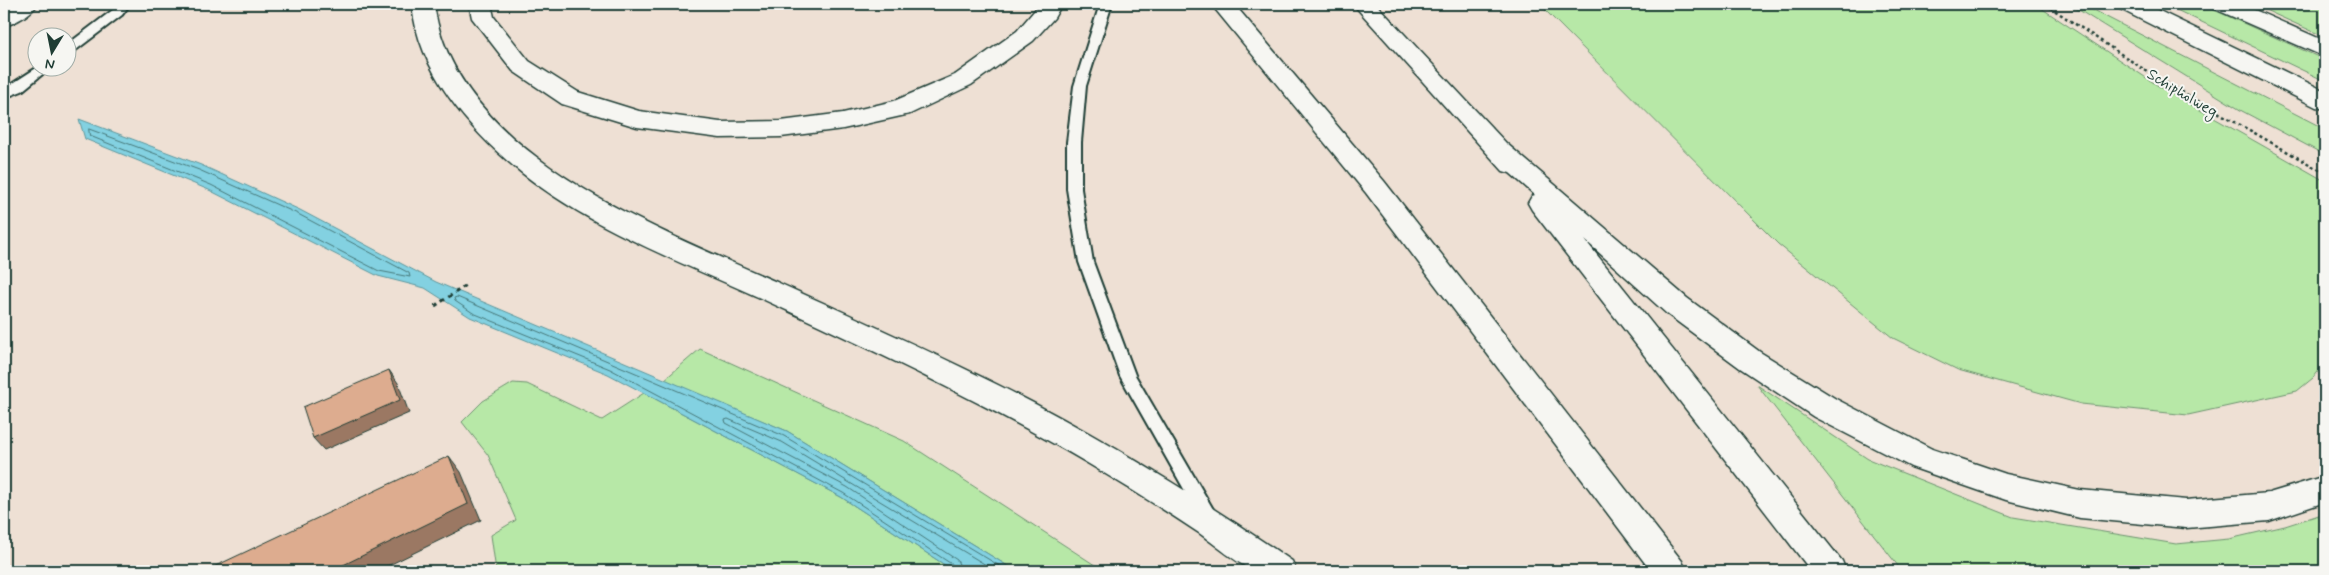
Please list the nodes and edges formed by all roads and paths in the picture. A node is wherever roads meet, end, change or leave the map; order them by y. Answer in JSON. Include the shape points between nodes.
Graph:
{"nodes":[{"id":1,"x":27,"y":4,"type":"edge"},
{"id":2,"x":124,"y":4,"type":"edge"},
{"id":3,"x":423,"y":4,"type":"edge"},
{"id":4,"x":480,"y":4,"type":"edge"},
{"id":5,"x":1050,"y":4,"type":"edge"},
{"id":6,"x":1106,"y":4,"type":"edge"},
{"id":7,"x":1222,"y":4,"type":"edge"},
{"id":8,"x":1364,"y":4,"type":"edge"},
{"id":9,"x":2045,"y":4,"type":"edge"},
{"id":10,"x":2128,"y":4,"type":"edge"},
{"id":11,"x":2224,"y":4,"type":"edge"},
{"id":12,"x":4,"y":19,"type":"edge"},
{"id":13,"x":78,"y":42,"type":"edge"},
{"id":14,"x":2325,"y":50,"type":"edge"},
{"id":15,"x":30,"y":78,"type":"edge"},
{"id":16,"x":4,"y":94,"type":"edge"},
{"id":17,"x":2325,"y":101,"type":"edge"},
{"id":18,"x":1500,"y":150,"type":"junction"},
{"id":19,"x":2325,"y":173,"type":"edge"},
{"id":20,"x":468,"y":284,"type":"dead end"},
{"id":21,"x":435,"y":306,"type":"dead end"},
{"id":22,"x":2325,"y":488,"type":"edge"},
{"id":23,"x":1212,"y":523,"type":"junction"},
{"id":24,"x":1280,"y":571,"type":"edge"},
{"id":25,"x":1670,"y":571,"type":"edge"},
{"id":26,"x":1830,"y":571,"type":"edge"}],
"edges":[{"from":1,"to":12,"type":"main road"},
{"from":2,"to":13,"type":"lane"},
{"from":3,"to":23,"type":"main road","via":[[432,42],[447,78],[500,140],[565,190],[630,227],[990,394],[1090,448]]},
{"from":4,"to":5,"type":"main road","via":[[483,18],[521,66],[570,98],[637,119],[720,130],[781,129],[901,108],[964,80],[1025,36]]},
{"from":6,"to":23,"type":"lane","via":[[1080,86],[1074,142],[1074,189],[1086,262],[1128,376]]},
{"from":7,"to":25,"type":"main road","via":[[1375,187]]},
{"from":8,"to":18,"type":"main road"},
{"from":9,"to":19,"type":"path","name":"Schipholweg","via":[[2154,76]]},
{"from":10,"to":17,"type":"main road"},
{"from":11,"to":14,"type":"main road"},
{"from":15,"to":16,"type":"lane"},
{"from":18,"to":22,"type":"main road","via":[[1677,306],[1750,360],[1825,408],[1922,458],[2006,488],[2080,504],[2186,514],[2269,507]]},
{"from":18,"to":26,"type":"main road"},
{"from":20,"to":21,"type":"path"},
{"from":23,"to":24,"type":"main road"}]}
